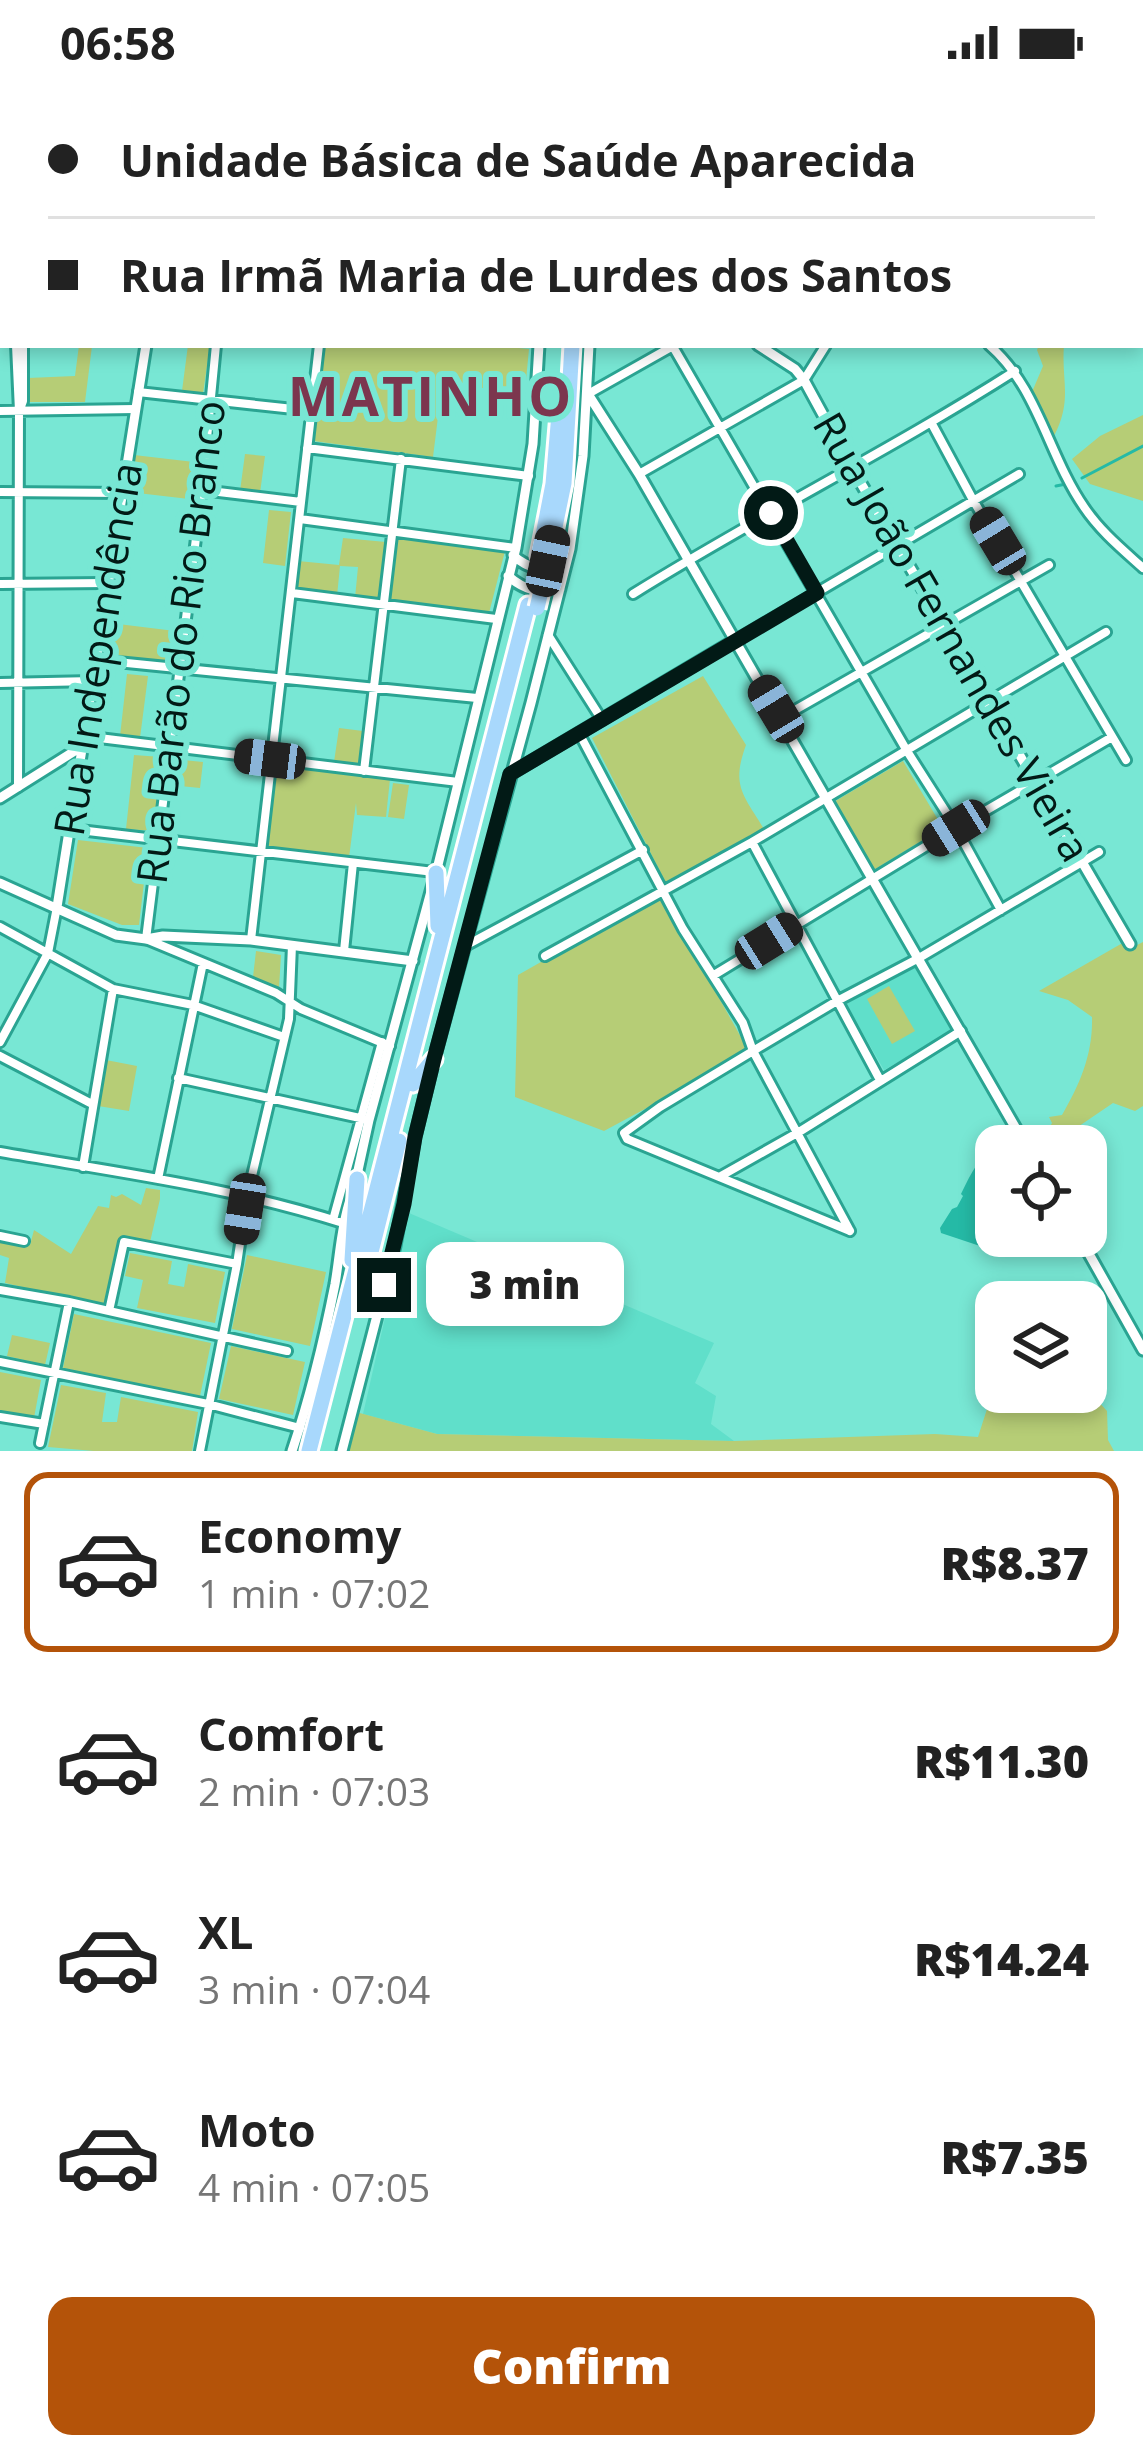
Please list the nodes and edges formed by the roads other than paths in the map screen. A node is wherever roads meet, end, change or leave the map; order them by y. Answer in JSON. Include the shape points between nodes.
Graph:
{"nodes":[{"id":1,"x":19,"y":348,"type":"edge"},
{"id":2,"x":145,"y":348,"type":"edge"},
{"id":3,"x":217,"y":348,"type":"edge"},
{"id":4,"x":319,"y":348,"type":"edge"},
{"id":5,"x":539,"y":348,"type":"edge"},
{"id":6,"x":562,"y":348,"type":"edge"},
{"id":7,"x":572,"y":348,"type":"edge"},
{"id":8,"x":589,"y":348,"type":"edge"},
{"id":9,"x":668,"y":348,"type":"edge"},
{"id":10,"x":673,"y":348,"type":"edge"},
{"id":11,"x":763,"y":348,"type":"edge"},
{"id":12,"x":824,"y":348,"type":"edge"},
{"id":13,"x":992,"y":348,"type":"edge"},
{"id":14,"x":1015,"y":370,"type":"junction"},
{"id":15,"x":804,"y":380,"type":"junction"},
{"id":16,"x":138,"y":392,"type":"junction"},
{"id":17,"x":588,"y":394,"type":"junction"},
{"id":18,"x":210,"y":400,"type":"junction"},
{"id":19,"x":135,"y":409,"type":"junction"},
{"id":20,"x":0,"y":411,"type":"edge"},
{"id":21,"x":19,"y":411,"type":"junction"},
{"id":22,"x":312,"y":411,"type":"junction"},
{"id":23,"x":932,"y":424,"type":"junction"},
{"id":24,"x":719,"y":429,"type":"junction"},
{"id":25,"x":307,"y":448,"type":"junction"},
{"id":26,"x":400,"y":459,"type":"junction"},
{"id":27,"x":852,"y":468,"type":"junction"},
{"id":28,"x":1018,"y":473,"type":"dead end"},
{"id":29,"x":639,"y":474,"type":"junction"},
{"id":30,"x":529,"y":476,"type":"junction"},
{"id":31,"x":202,"y":490,"type":"junction"},
{"id":32,"x":0,"y":492,"type":"edge"},
{"id":33,"x":19,"y":493,"type":"junction"},
{"id":34,"x":123,"y":493,"type":"junction"},
{"id":35,"x":973,"y":500,"type":"junction"},
{"id":36,"x":302,"y":502,"type":"junction"},
{"id":37,"x":771,"y":513,"type":"junction"},
{"id":38,"x":300,"y":518,"type":"junction"},
{"id":39,"x":393,"y":532,"type":"junction"},
{"id":40,"x":898,"y":545,"type":"junction"},
{"id":41,"x":514,"y":551,"type":"junction"},
{"id":42,"x":688,"y":560,"type":"junction"},
{"id":43,"x":1049,"y":565,"type":"dead end"},
{"id":44,"x":1143,"y":568,"type":"edge"},
{"id":45,"x":547,"y":572,"type":"junction"},
{"id":46,"x":509,"y":573,"type":"junction"},
{"id":47,"x":1022,"y":581,"type":"junction"},
{"id":48,"x":107,"y":583,"type":"junction"},
{"id":49,"x":0,"y":584,"type":"edge"},
{"id":50,"x":18,"y":584,"type":"junction"},
{"id":51,"x":520,"y":587,"type":"junction"},
{"id":52,"x":292,"y":593,"type":"junction"},
{"id":53,"x":817,"y":593,"type":"junction"},
{"id":54,"x":503,"y":594,"type":"junction"},
{"id":55,"x":633,"y":594,"type":"dead end"},
{"id":56,"x":536,"y":602,"type":"junction"},
{"id":57,"x":384,"y":604,"type":"junction"},
{"id":58,"x":556,"y":606,"type":"junction"},
{"id":59,"x":496,"y":619,"type":"junction"},
{"id":60,"x":944,"y":626,"type":"junction"},
{"id":61,"x":1106,"y":632,"type":"dead end"},
{"id":62,"x":548,"y":635,"type":"junction"},
{"id":63,"x":734,"y":641,"type":"junction"},
{"id":64,"x":1066,"y":656,"type":"junction"},
{"id":65,"x":97,"y":660,"type":"junction"},
{"id":66,"x":179,"y":669,"type":"junction"},
{"id":67,"x":862,"y":673,"type":"junction"},
{"id":68,"x":280,"y":678,"type":"junction"},
{"id":69,"x":94,"y":681,"type":"junction"},
{"id":70,"x":0,"y":683,"type":"edge"},
{"id":71,"x":18,"y":683,"type":"junction"},
{"id":72,"x":373,"y":687,"type":"junction"},
{"id":73,"x":477,"y":698,"type":"junction"},
{"id":74,"x":989,"y":703,"type":"junction"},
{"id":75,"x":781,"y":718,"type":"junction"},
{"id":76,"x":602,"y":720,"type":"junction"},
{"id":77,"x":579,"y":733,"type":"junction"},
{"id":78,"x":1112,"y":737,"type":"junction"},
{"id":79,"x":82,"y":741,"type":"junction"},
{"id":80,"x":170,"y":747,"type":"junction"},
{"id":81,"x":907,"y":751,"type":"junction"},
{"id":82,"x":270,"y":759,"type":"junction"},
{"id":83,"x":1126,"y":760,"type":"dead end"},
{"id":84,"x":364,"y":771,"type":"junction"},
{"id":85,"x":510,"y":774,"type":"junction"},
{"id":86,"x":458,"y":782,"type":"junction"},
{"id":87,"x":1034,"y":782,"type":"junction"},
{"id":88,"x":18,"y":787,"type":"junction"},
{"id":89,"x":0,"y":798,"type":"edge"},
{"id":90,"x":825,"y":799,"type":"junction"},
{"id":91,"x":956,"y":828,"type":"junction"},
{"id":92,"x":71,"y":829,"type":"junction"},
{"id":93,"x":159,"y":839,"type":"junction"},
{"id":94,"x":752,"y":842,"type":"junction"},
{"id":95,"x":643,"y":850,"type":"junction"},
{"id":96,"x":260,"y":852,"type":"junction"},
{"id":97,"x":1099,"y":852,"type":"dead end"},
{"id":98,"x":353,"y":862,"type":"junction"},
{"id":99,"x":1081,"y":862,"type":"junction"},
{"id":100,"x":436,"y":873,"type":"junction"},
{"id":101,"x":872,"y":879,"type":"junction"},
{"id":102,"x":0,"y":883,"type":"edge"},
{"id":103,"x":663,"y":890,"type":"junction"},
{"id":104,"x":57,"y":907,"type":"junction"},
{"id":105,"x":1001,"y":910,"type":"junction"},
{"id":106,"x":797,"y":924,"type":"junction"},
{"id":107,"x":0,"y":927,"type":"edge"},
{"id":108,"x":146,"y":940,"type":"junction"},
{"id":109,"x":251,"y":940,"type":"junction"},
{"id":110,"x":1130,"y":944,"type":"dead end"},
{"id":111,"x":292,"y":946,"type":"junction"},
{"id":112,"x":465,"y":946,"type":"junction"},
{"id":113,"x":438,"y":947,"type":"junction"},
{"id":114,"x":344,"y":951,"type":"junction"},
{"id":115,"x":48,"y":953,"type":"junction"},
{"id":116,"x":545,"y":956,"type":"dead end"},
{"id":117,"x":919,"y":958,"type":"junction"},
{"id":118,"x":413,"y":961,"type":"junction"},
{"id":119,"x":203,"y":963,"type":"junction"},
{"id":120,"x":714,"y":975,"type":"junction"},
{"id":121,"x":112,"y":989,"type":"junction"},
{"id":122,"x":837,"y":1001,"type":"junction"},
{"id":123,"x":289,"y":1003,"type":"junction"},
{"id":124,"x":193,"y":1005,"type":"junction"},
{"id":125,"x":961,"y":1031,"type":"junction"},
{"id":126,"x":284,"y":1037,"type":"junction"},
{"id":127,"x":0,"y":1042,"type":"edge"},
{"id":128,"x":386,"y":1044,"type":"junction"},
{"id":129,"x":753,"y":1051,"type":"junction"},
{"id":130,"x":0,"y":1056,"type":"edge"},
{"id":131,"x":434,"y":1059,"type":"junction"},
{"id":132,"x":178,"y":1078,"type":"junction"},
{"id":133,"x":880,"y":1080,"type":"junction"},
{"id":134,"x":412,"y":1084,"type":"junction"},
{"id":135,"x":271,"y":1097,"type":"junction"},
{"id":136,"x":92,"y":1104,"type":"junction"},
{"id":137,"x":365,"y":1119,"type":"junction"},
{"id":138,"x":1015,"y":1125,"type":"edge"},
{"id":139,"x":799,"y":1132,"type":"junction"},
{"id":140,"x":0,"y":1152,"type":"edge"},
{"id":141,"x":83,"y":1167,"type":"junction"},
{"id":142,"x":719,"y":1177,"type":"junction"},
{"id":143,"x":158,"y":1178,"type":"junction"},
{"id":144,"x":357,"y":1179,"type":"junction"},
{"id":145,"x":247,"y":1197,"type":"junction"},
{"id":146,"x":338,"y":1222,"type":"junction"},
{"id":147,"x":0,"y":1236,"type":"edge"},
{"id":148,"x":23,"y":1241,"type":"dead end"},
{"id":149,"x":1090,"y":1257,"type":"edge"},
{"id":150,"x":237,"y":1264,"type":"junction"},
{"id":151,"x":0,"y":1290,"type":"edge"},
{"id":152,"x":350,"y":1295,"type":"junction"},
{"id":153,"x":69,"y":1302,"type":"junction"},
{"id":154,"x":109,"y":1311,"type":"junction"},
{"id":155,"x":223,"y":1336,"type":"junction"},
{"id":156,"x":1143,"y":1350,"type":"edge"},
{"id":157,"x":287,"y":1351,"type":"dead end"},
{"id":158,"x":0,"y":1362,"type":"edge"},
{"id":159,"x":54,"y":1372,"type":"junction"},
{"id":160,"x":208,"y":1404,"type":"junction"},
{"id":161,"x":0,"y":1417,"type":"edge"},
{"id":162,"x":44,"y":1424,"type":"junction"},
{"id":163,"x":300,"y":1428,"type":"junction"},
{"id":164,"x":40,"y":1443,"type":"dead end"},
{"id":165,"x":200,"y":1451,"type":"edge"},
{"id":166,"x":292,"y":1451,"type":"edge"},
{"id":167,"x":314,"y":1451,"type":"edge"},
{"id":168,"x":342,"y":1451,"type":"edge"}],
"edges":[{"from":1,"to":21,"type":"street"},
{"from":2,"to":16,"type":"street","name":"Rua Independência"},
{"from":3,"to":18,"type":"street","name":"Rua Barão do Rio Branco"},
{"from":4,"to":22,"type":"street"},
{"from":5,"to":30,"type":"street"},
{"from":6,"to":45,"type":"highway"},
{"from":7,"to":45,"type":"highway","via":[[565,483]]},
{"from":8,"to":17,"type":"street"},
{"from":9,"to":17,"type":"street"},
{"from":10,"to":24,"type":"street"},
{"from":11,"to":15,"type":"street","name":"Rua João Fernandes Vieira"},
{"from":12,"to":15,"type":"street"},
{"from":13,"to":14,"type":"street"},
{"from":14,"to":23,"type":"street"},
{"from":14,"to":44,"type":"street","via":[[1084,507]]},
{"from":15,"to":24,"type":"street"},
{"from":15,"to":27,"type":"street","name":"Rua João Fernandes Vieira"},
{"from":16,"to":18,"type":"street"},
{"from":16,"to":19,"type":"street","name":"Rua Independência"},
{"from":17,"to":29,"type":"street"},
{"from":17,"to":45,"type":"street","via":[[565,567]]},
{"from":18,"to":22,"type":"street"},
{"from":18,"to":31,"type":"street","name":"Rua Barão do Rio Branco"},
{"from":19,"to":21,"type":"street"},
{"from":19,"to":34,"type":"street","name":"Rua Independência"},
{"from":20,"to":21,"type":"street"},
{"from":21,"to":33,"type":"street"},
{"from":22,"to":25,"type":"street"},
{"from":23,"to":27,"type":"street"},
{"from":23,"to":35,"type":"street"},
{"from":24,"to":29,"type":"street"},
{"from":24,"to":37,"type":"street"},
{"from":25,"to":26,"type":"street"},
{"from":25,"to":36,"type":"street"},
{"from":26,"to":30,"type":"street"},
{"from":26,"to":39,"type":"street"},
{"from":27,"to":37,"type":"street"},
{"from":27,"to":40,"type":"street","name":"Rua João Fernandes Vieira"},
{"from":28,"to":35,"type":"street"},
{"from":29,"to":42,"type":"street"},
{"from":30,"to":41,"type":"street"},
{"from":31,"to":36,"type":"street"},
{"from":31,"to":66,"type":"street","name":"Rua Barão do Rio Branco"},
{"from":32,"to":33,"type":"street"},
{"from":33,"to":34,"type":"street"},
{"from":33,"to":50,"type":"street"},
{"from":34,"to":48,"type":"street","name":"Rua Independência"},
{"from":35,"to":40,"type":"street"},
{"from":35,"to":47,"type":"street"},
{"from":36,"to":38,"type":"street"},
{"from":37,"to":42,"type":"street"},
{"from":37,"to":53,"type":"street"},
{"from":38,"to":39,"type":"street"},
{"from":38,"to":52,"type":"street"},
{"from":39,"to":41,"type":"street"},
{"from":39,"to":57,"type":"street"},
{"from":40,"to":53,"type":"street"},
{"from":40,"to":60,"type":"street","name":"Rua João Fernandes Vieira"},
{"from":41,"to":45,"type":"street"},
{"from":41,"to":46,"type":"street"},
{"from":42,"to":55,"type":"street"},
{"from":42,"to":63,"type":"street"},
{"from":43,"to":47,"type":"street"},
{"from":45,"to":46,"type":"street"},
{"from":45,"to":56,"type":"highway","bridge":true},
{"from":45,"to":56,"type":"street"},
{"from":45,"to":58,"type":"street"},
{"from":46,"to":51,"type":"street"},
{"from":46,"to":54,"type":"street"},
{"from":47,"to":60,"type":"street"},
{"from":47,"to":64,"type":"street"},
{"from":48,"to":50,"type":"street"},
{"from":48,"to":65,"type":"street","name":"Rua Independência"},
{"from":49,"to":50,"type":"street"},
{"from":50,"to":71,"type":"street"},
{"from":51,"to":54,"type":"street"},
{"from":51,"to":56,"type":"street"},
{"from":52,"to":57,"type":"street"},
{"from":52,"to":68,"type":"street"},
{"from":53,"to":63,"type":"street"},
{"from":53,"to":67,"type":"street"},
{"from":54,"to":59,"type":"street"},
{"from":56,"to":58,"type":"street"},
{"from":56,"to":113,"type":"highway"},
{"from":56,"to":134,"type":"highway"},
{"from":57,"to":59,"type":"street"},
{"from":57,"to":72,"type":"street"},
{"from":58,"to":62,"type":"street"},
{"from":59,"to":73,"type":"street"},
{"from":60,"to":67,"type":"street"},
{"from":60,"to":74,"type":"street","name":"Rua João Fernandes Vieira"},
{"from":61,"to":64,"type":"street"},
{"from":62,"to":76,"type":"street"},
{"from":62,"to":85,"type":"street"},
{"from":63,"to":75,"type":"street"},
{"from":63,"to":76,"type":"street"},
{"from":64,"to":74,"type":"street"},
{"from":64,"to":78,"type":"street"},
{"from":65,"to":66,"type":"street"},
{"from":65,"to":69,"type":"street","name":"Rua Independência"},
{"from":66,"to":68,"type":"street"},
{"from":66,"to":80,"type":"street","name":"Rua Barão do Rio Branco"},
{"from":67,"to":75,"type":"street"},
{"from":67,"to":81,"type":"street"},
{"from":68,"to":72,"type":"street"},
{"from":68,"to":82,"type":"street"},
{"from":69,"to":71,"type":"street"},
{"from":69,"to":79,"type":"street","name":"Rua Independência"},
{"from":70,"to":71,"type":"street"},
{"from":71,"to":88,"type":"street"},
{"from":72,"to":73,"type":"street"},
{"from":72,"to":84,"type":"street"},
{"from":73,"to":86,"type":"street"},
{"from":74,"to":81,"type":"street"},
{"from":74,"to":87,"type":"street","name":"Rua João Fernandes Vieira"},
{"from":75,"to":90,"type":"street"},
{"from":76,"to":77,"type":"street"},
{"from":77,"to":85,"type":"street"},
{"from":77,"to":95,"type":"street"},
{"from":78,"to":83,"type":"street"},
{"from":78,"to":87,"type":"street"},
{"from":79,"to":80,"type":"street"},
{"from":79,"to":88,"type":"street"},
{"from":79,"to":92,"type":"street","name":"Rua Independência"},
{"from":80,"to":82,"type":"street"},
{"from":80,"to":93,"type":"street","name":"Rua Barão do Rio Branco"},
{"from":81,"to":90,"type":"street"},
{"from":81,"to":91,"type":"street"},
{"from":82,"to":84,"type":"street"},
{"from":82,"to":96,"type":"street"},
{"from":84,"to":86,"type":"street"},
{"from":85,"to":112,"type":"street"},
{"from":86,"to":100,"type":"street"},
{"from":87,"to":91,"type":"street"},
{"from":87,"to":99,"type":"street","name":"Rua João Fernandes Vieira"},
{"from":88,"to":89,"type":"street"},
{"from":90,"to":94,"type":"street"},
{"from":90,"to":101,"type":"street"},
{"from":91,"to":101,"type":"street"},
{"from":91,"to":105,"type":"street"},
{"from":92,"to":93,"type":"street"},
{"from":92,"to":104,"type":"street","name":"Rua Independência"},
{"from":93,"to":96,"type":"street"},
{"from":93,"to":108,"type":"street","name":"Rua Barão do Rio Branco"},
{"from":94,"to":103,"type":"street"},
{"from":94,"to":106,"type":"street"},
{"from":95,"to":103,"type":"street"},
{"from":95,"to":112,"type":"street"},
{"from":96,"to":98,"type":"street"},
{"from":96,"to":109,"type":"street"},
{"from":97,"to":99,"type":"street"},
{"from":98,"to":100,"type":"street"},
{"from":98,"to":114,"type":"street"},
{"from":99,"to":105,"type":"street"},
{"from":99,"to":110,"type":"street","name":"Rua João Fernandes Vieira"},
{"from":100,"to":113,"type":"highway"},
{"from":100,"to":118,"type":"street"},
{"from":101,"to":106,"type":"street"},
{"from":101,"to":117,"type":"street"},
{"from":102,"to":104,"type":"street"},
{"from":103,"to":116,"type":"street"},
{"from":103,"to":120,"type":"street"},
{"from":104,"to":108,"type":"street"},
{"from":104,"to":115,"type":"street","name":"Rua Independência"},
{"from":105,"to":117,"type":"street"},
{"from":106,"to":120,"type":"street"},
{"from":106,"to":122,"type":"street"},
{"from":107,"to":115,"type":"street"},
{"from":108,"to":109,"type":"street"},
{"from":108,"to":119,"type":"street"},
{"from":109,"to":111,"type":"street"},
{"from":111,"to":114,"type":"street"},
{"from":111,"to":123,"type":"street"},
{"from":112,"to":131,"type":"street"},
{"from":113,"to":152,"type":"highway"},
{"from":114,"to":118,"type":"street"},
{"from":115,"to":121,"type":"street"},
{"from":115,"to":127,"type":"street","name":"Rua Independência"},
{"from":117,"to":122,"type":"street"},
{"from":117,"to":125,"type":"street"},
{"from":118,"to":128,"type":"street"},
{"from":119,"to":123,"type":"street"},
{"from":119,"to":124,"type":"street"},
{"from":120,"to":129,"type":"street"},
{"from":121,"to":124,"type":"street"},
{"from":121,"to":136,"type":"street"},
{"from":122,"to":129,"type":"street"},
{"from":122,"to":133,"type":"street"},
{"from":123,"to":126,"type":"street"},
{"from":123,"to":128,"type":"street"},
{"from":124,"to":126,"type":"street"},
{"from":124,"to":132,"type":"street"},
{"from":125,"to":133,"type":"street"},
{"from":125,"to":138,"type":"street"},
{"from":126,"to":135,"type":"street"},
{"from":128,"to":137,"type":"street"},
{"from":129,"to":139,"type":"street"},
{"from":129,"to":142,"type":"street","via":[[625,1132]]},
{"from":130,"to":136,"type":"street"},
{"from":131,"to":134,"type":"highway"},
{"from":131,"to":168,"type":"street"},
{"from":132,"to":135,"type":"street"},
{"from":132,"to":143,"type":"street"},
{"from":133,"to":139,"type":"street"},
{"from":134,"to":167,"type":"highway"},
{"from":135,"to":137,"type":"street"},
{"from":135,"to":145,"type":"street"},
{"from":136,"to":141,"type":"street"},
{"from":137,"to":144,"type":"street"},
{"from":137,"to":146,"type":"street"},
{"from":139,"to":142,"type":"street"},
{"from":139,"to":142,"type":"street","via":[[850,1231]]},
{"from":140,"to":141,"type":"street"},
{"from":141,"to":143,"type":"street"},
{"from":143,"to":145,"type":"street"},
{"from":144,"to":146,"type":"street"},
{"from":144,"to":152,"type":"highway"},
{"from":145,"to":146,"type":"street"},
{"from":145,"to":150,"type":"street"},
{"from":146,"to":163,"type":"street","via":[[336,1280]]},
{"from":147,"to":148,"type":"street"},
{"from":149,"to":156,"type":"street"},
{"from":150,"to":154,"type":"street","via":[[124,1242]]},
{"from":150,"to":155,"type":"street"},
{"from":151,"to":153,"type":"street"},
{"from":152,"to":167,"type":"highway"},
{"from":153,"to":154,"type":"street"},
{"from":153,"to":159,"type":"street"},
{"from":154,"to":155,"type":"street"},
{"from":155,"to":157,"type":"street"},
{"from":155,"to":160,"type":"street"},
{"from":158,"to":159,"type":"street"},
{"from":159,"to":160,"type":"street"},
{"from":159,"to":162,"type":"street"},
{"from":160,"to":163,"type":"street"},
{"from":160,"to":165,"type":"street"},
{"from":161,"to":162,"type":"street"},
{"from":162,"to":164,"type":"street"},
{"from":163,"to":166,"type":"street"}]}
